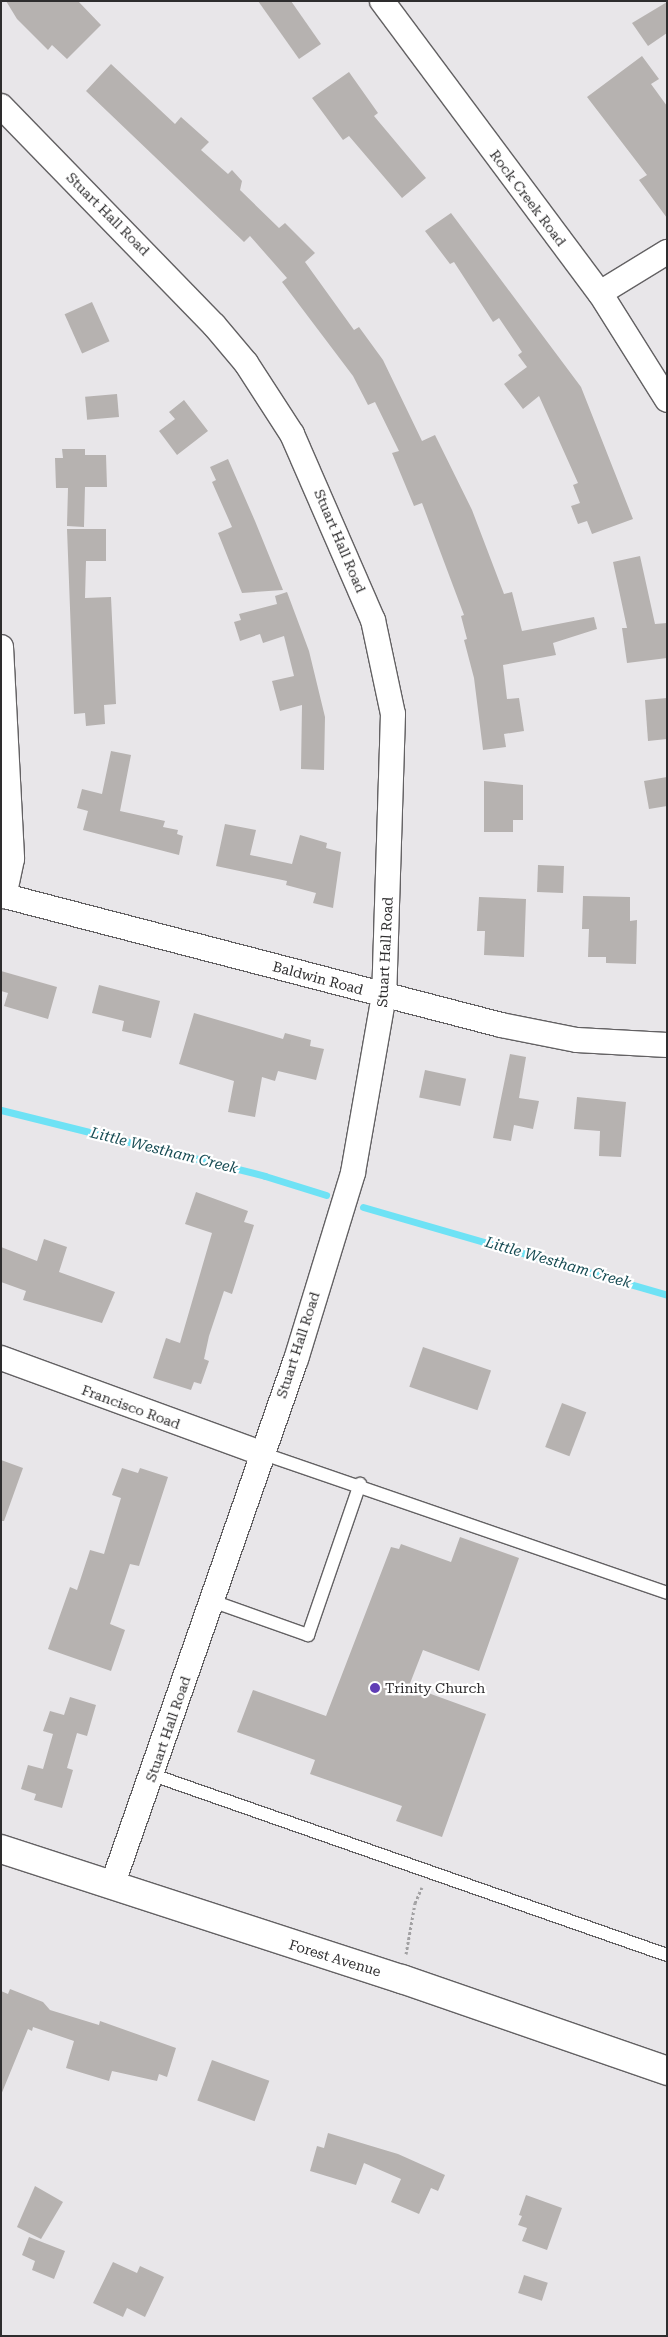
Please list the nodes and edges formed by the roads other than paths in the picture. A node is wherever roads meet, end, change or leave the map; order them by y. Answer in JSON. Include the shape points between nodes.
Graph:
{"nodes":[{"id":1,"x":382,"y":1,"type":"edge"},
{"id":2,"x":1,"y":106,"type":"edge"},
{"id":3,"x":667,"y":252,"type":"edge"},
{"id":4,"x":600,"y":293,"type":"junction"},
{"id":5,"x":667,"y":400,"type":"edge"},
{"id":6,"x":1,"y":647,"type":"edge"},
{"id":7,"x":3,"y":895,"type":"edge"},
{"id":8,"x":384,"y":995,"type":"junction"},
{"id":9,"x":667,"y":1045,"type":"edge"},
{"id":10,"x":1,"y":1358,"type":"edge"},
{"id":11,"x":261,"y":1453,"type":"junction"},
{"id":12,"x":360,"y":1484,"type":"junction"},
{"id":13,"x":667,"y":1593,"type":"edge"},
{"id":14,"x":212,"y":1601,"type":"junction"},
{"id":15,"x":153,"y":1775,"type":"junction"},
{"id":16,"x":1,"y":1849,"type":"edge"},
{"id":17,"x":112,"y":1886,"type":"junction"},
{"id":18,"x":667,"y":1955,"type":"edge"},
{"id":19,"x":667,"y":2071,"type":"edge"}],
"edges":[{"from":1,"to":4,"type":"street","name":"Rock Creek Road"},
{"from":2,"to":8,"type":"street","name":"Stuart Hall Road","via":[[163,268],[246,362],[292,434],[330,516],[373,620],[393,714]]},
{"from":3,"to":4,"type":"street"},
{"from":4,"to":5,"type":"street","name":"Rock Creek Road"},
{"from":6,"to":7,"type":"street","via":[[12,858]]},
{"from":7,"to":8,"type":"street","name":"Baldwin Road"},
{"from":8,"to":9,"type":"street","name":"Baldwin Road","via":[[577,1040]]},
{"from":8,"to":11,"type":"street","name":"Stuart Hall Road","via":[[354,1173],[296,1359]]},
{"from":10,"to":11,"type":"street","name":"Francisco Road"},
{"from":11,"to":12,"type":"lane"},
{"from":11,"to":14,"type":"street","name":"Stuart Hall Road"},
{"from":12,"to":13,"type":"lane"},
{"from":12,"to":14,"type":"lane","via":[[308,1635]]},
{"from":14,"to":15,"type":"street","name":"Stuart Hall Road"},
{"from":15,"to":17,"type":"street","name":"Stuart Hall Road"},
{"from":15,"to":18,"type":"lane","via":[[431,1869]]},
{"from":16,"to":17,"type":"main road","name":"Forest Avenue"},
{"from":17,"to":19,"type":"main road","name":"Forest Avenue","via":[[402,1979]]}]}
